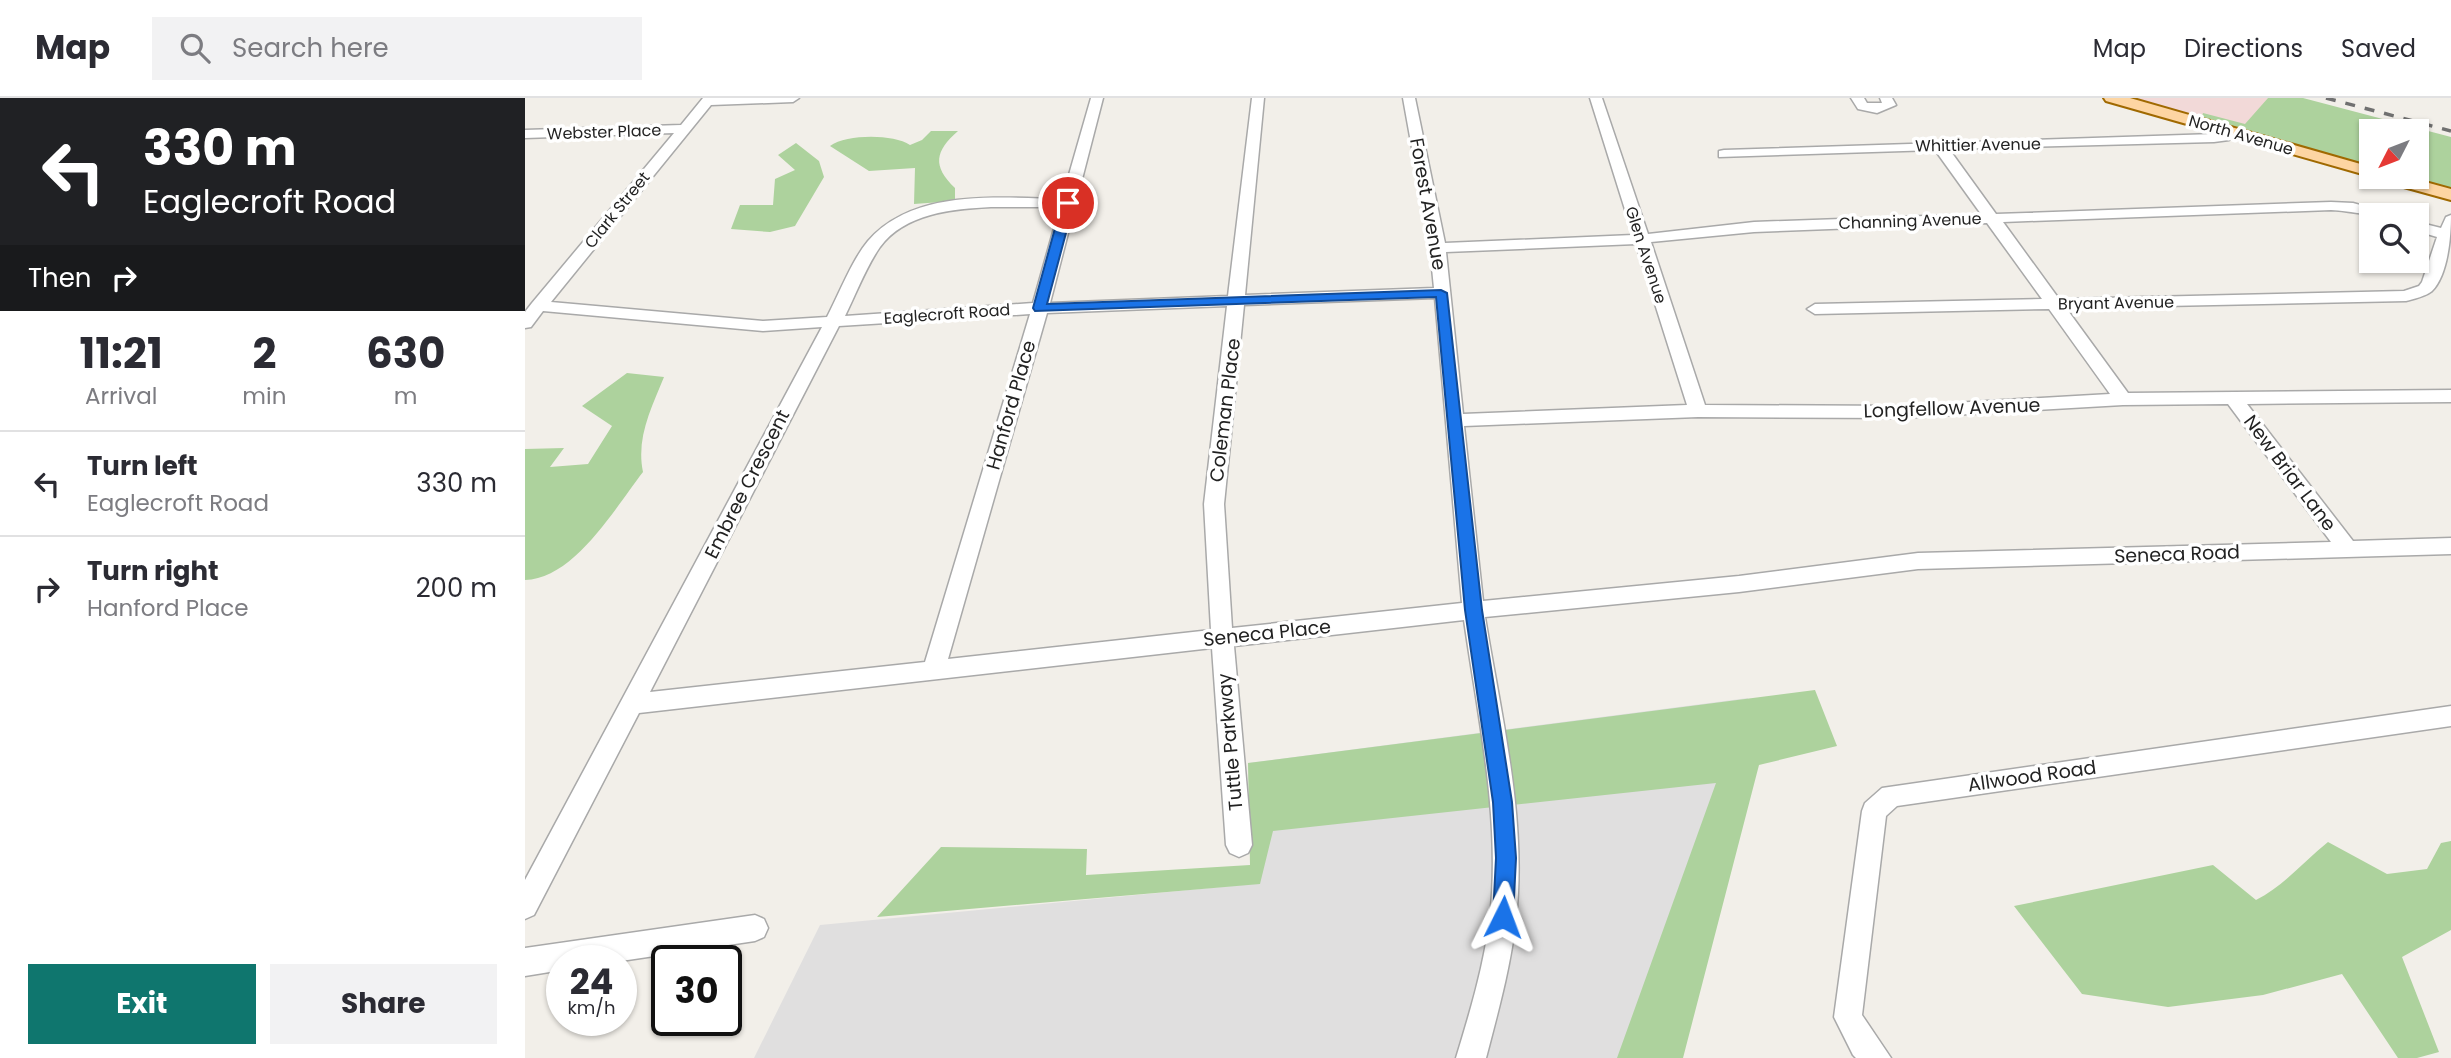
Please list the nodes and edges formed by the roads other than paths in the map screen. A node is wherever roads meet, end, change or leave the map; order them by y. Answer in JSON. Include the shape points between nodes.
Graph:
{"nodes":[{"id":1,"x":793,"y":98,"type":"edge"},
{"id":2,"x":1097,"y":98,"type":"edge"},
{"id":3,"x":1258,"y":98,"type":"edge"},
{"id":4,"x":1409,"y":98,"type":"edge"},
{"id":5,"x":1596,"y":98,"type":"edge"},
{"id":6,"x":1857,"y":98,"type":"edge"},
{"id":7,"x":1886,"y":98,"type":"edge"},
{"id":8,"x":2112,"y":98,"type":"edge"},
{"id":9,"x":709,"y":100,"type":"edge"},
{"id":10,"x":683,"y":129,"type":"junction"},
{"id":11,"x":2229,"y":132,"type":"junction"},
{"id":12,"x":525,"y":134,"type":"edge"},
{"id":13,"x":1940,"y":147,"type":"junction"},
{"id":14,"x":1724,"y":154,"type":"dead end"},
{"id":15,"x":2359,"y":169,"type":"edge"},
{"id":16,"x":2429,"y":189,"type":"edge"},
{"id":17,"x":2451,"y":195,"type":"edge"},
{"id":18,"x":1068,"y":203,"type":"junction"},
{"id":19,"x":2359,"y":210,"type":"edge"},
{"id":20,"x":1991,"y":218,"type":"junction"},
{"id":21,"x":2429,"y":227,"type":"edge"},
{"id":22,"x":2448,"y":228,"type":"edge"},
{"id":23,"x":1640,"y":239,"type":"junction"},
{"id":24,"x":1438,"y":248,"type":"junction"},
{"id":25,"x":1441,"y":293,"type":"junction"},
{"id":26,"x":1238,"y":301,"type":"junction"},
{"id":27,"x":2055,"y":304,"type":"junction"},
{"id":28,"x":538,"y":306,"type":"junction"},
{"id":29,"x":1040,"y":308,"type":"junction"},
{"id":30,"x":1815,"y":309,"type":"dead end"},
{"id":31,"x":831,"y":321,"type":"junction"},
{"id":32,"x":525,"y":323,"type":"edge"},
{"id":33,"x":2451,"y":396,"type":"edge"},
{"id":34,"x":2233,"y":398,"type":"junction"},
{"id":35,"x":2123,"y":399,"type":"junction"},
{"id":36,"x":1698,"y":411,"type":"junction"},
{"id":37,"x":1454,"y":420,"type":"junction"},
{"id":38,"x":2450,"y":548,"type":"edge"},
{"id":39,"x":2348,"y":549,"type":"junction"},
{"id":40,"x":1902,"y":562,"type":"joint"},
{"id":41,"x":1473,"y":610,"type":"junction"},
{"id":42,"x":1222,"y":638,"type":"junction"},
{"id":43,"x":934,"y":670,"type":"junction"},
{"id":44,"x":632,"y":704,"type":"junction"},
{"id":45,"x":2451,"y":716,"type":"edge"},
{"id":46,"x":1239,"y":845,"type":"dead end"},
{"id":47,"x":525,"y":906,"type":"edge"},
{"id":48,"x":755,"y":928,"type":"dead end"},
{"id":49,"x":525,"y":962,"type":"edge"},
{"id":50,"x":1471,"y":1058,"type":"edge"},
{"id":51,"x":1876,"y":1058,"type":"edge"}],
"edges":[{"from":1,"to":9,"type":"street"},
{"from":2,"to":18,"type":"street","name":"Hanford Place"},
{"from":3,"to":26,"type":"street","name":"Coleman Place"},
{"from":4,"to":24,"type":"street","name":"Forest Avenue"},
{"from":5,"to":23,"type":"street","name":"Glen Avenue"},
{"from":6,"to":7,"type":"street","via":[[1863,106],[1877,109],[1889,105]]},
{"from":8,"to":11,"type":"main road","name":"North Avenue"},
{"from":9,"to":10,"type":"street","name":"Clark Street"},
{"from":10,"to":12,"type":"street","name":"Webster Place"},
{"from":10,"to":28,"type":"street","name":"Clark Street"},
{"from":11,"to":13,"type":"street","name":"Whittier Avenue","via":[[2214,138]]},
{"from":11,"to":15,"type":"main road","name":"North Avenue"},
{"from":13,"to":14,"type":"street","name":"Whittier Avenue"},
{"from":13,"to":20,"type":"street"},
{"from":16,"to":17,"type":"main road"},
{"from":18,"to":29,"type":"street","name":"Hanford Place"},
{"from":18,"to":31,"type":"street","name":"Embree Crescent","via":[[956,206],[904,220],[874,244]]},
{"from":19,"to":20,"type":"street","name":"Channing Avenue","via":[[2331,206]]},
{"from":20,"to":23,"type":"street","name":"Channing Avenue","via":[[1754,227]]},
{"from":20,"to":27,"type":"street"},
{"from":21,"to":22,"type":"street"},
{"from":22,"to":27,"type":"street","name":"Bryant Avenue","via":[[2430,282],[2416,294]]},
{"from":23,"to":24,"type":"street","name":"Channing Avenue"},
{"from":23,"to":36,"type":"street","name":"Glen Avenue"},
{"from":24,"to":25,"type":"street","name":"Forest Avenue"},
{"from":25,"to":26,"type":"street","name":"Eaglecroft Road"},
{"from":25,"to":37,"type":"street","name":"Forest Avenue"},
{"from":26,"to":29,"type":"street","name":"Eaglecroft Road"},
{"from":26,"to":42,"type":"street","name":"Coleman Place","via":[[1214,504]]},
{"from":27,"to":30,"type":"street","name":"Bryant Avenue"},
{"from":27,"to":35,"type":"street"},
{"from":28,"to":31,"type":"street","name":"Eaglecroft Road","via":[[741,326]]},
{"from":28,"to":32,"type":"street","name":"Clark Street"},
{"from":29,"to":31,"type":"street","name":"Eaglecroft Road"},
{"from":29,"to":43,"type":"street","name":"Hanford Place"},
{"from":31,"to":44,"type":"street","name":"Embree Crescent"},
{"from":33,"to":34,"type":"street","name":"Longfellow Avenue"},
{"from":34,"to":35,"type":"street","name":"Longfellow Avenue"},
{"from":34,"to":39,"type":"street","name":"New Briar Lane"},
{"from":35,"to":36,"type":"street","name":"Longfellow Avenue","via":[[1901,412]]},
{"from":36,"to":37,"type":"street","name":"Longfellow Avenue"},
{"from":37,"to":41,"type":"street","name":"Forest Avenue"},
{"from":38,"to":39,"type":"street","name":"Seneca Road"},
{"from":39,"to":40,"type":"street","name":"Seneca Road"},
{"from":40,"to":41,"type":"street","name":"Seneca Place","via":[[1739,584]]},
{"from":41,"to":42,"type":"street","name":"Seneca Place"},
{"from":41,"to":50,"type":"street","name":"Forest Avenue","via":[[1503,802],[1506,858],[1493,981]]},
{"from":42,"to":43,"type":"street","name":"Seneca Place"},
{"from":42,"to":46,"type":"street","name":"Tuttle Parkway"},
{"from":43,"to":44,"type":"street","name":"Seneca Place"},
{"from":44,"to":47,"type":"street","name":"Embree Crescent"},
{"from":45,"to":51,"type":"street","name":"Allwood Road","via":[[1891,796],[1874,811],[1848,1017]]},
{"from":48,"to":49,"type":"street"}]}
